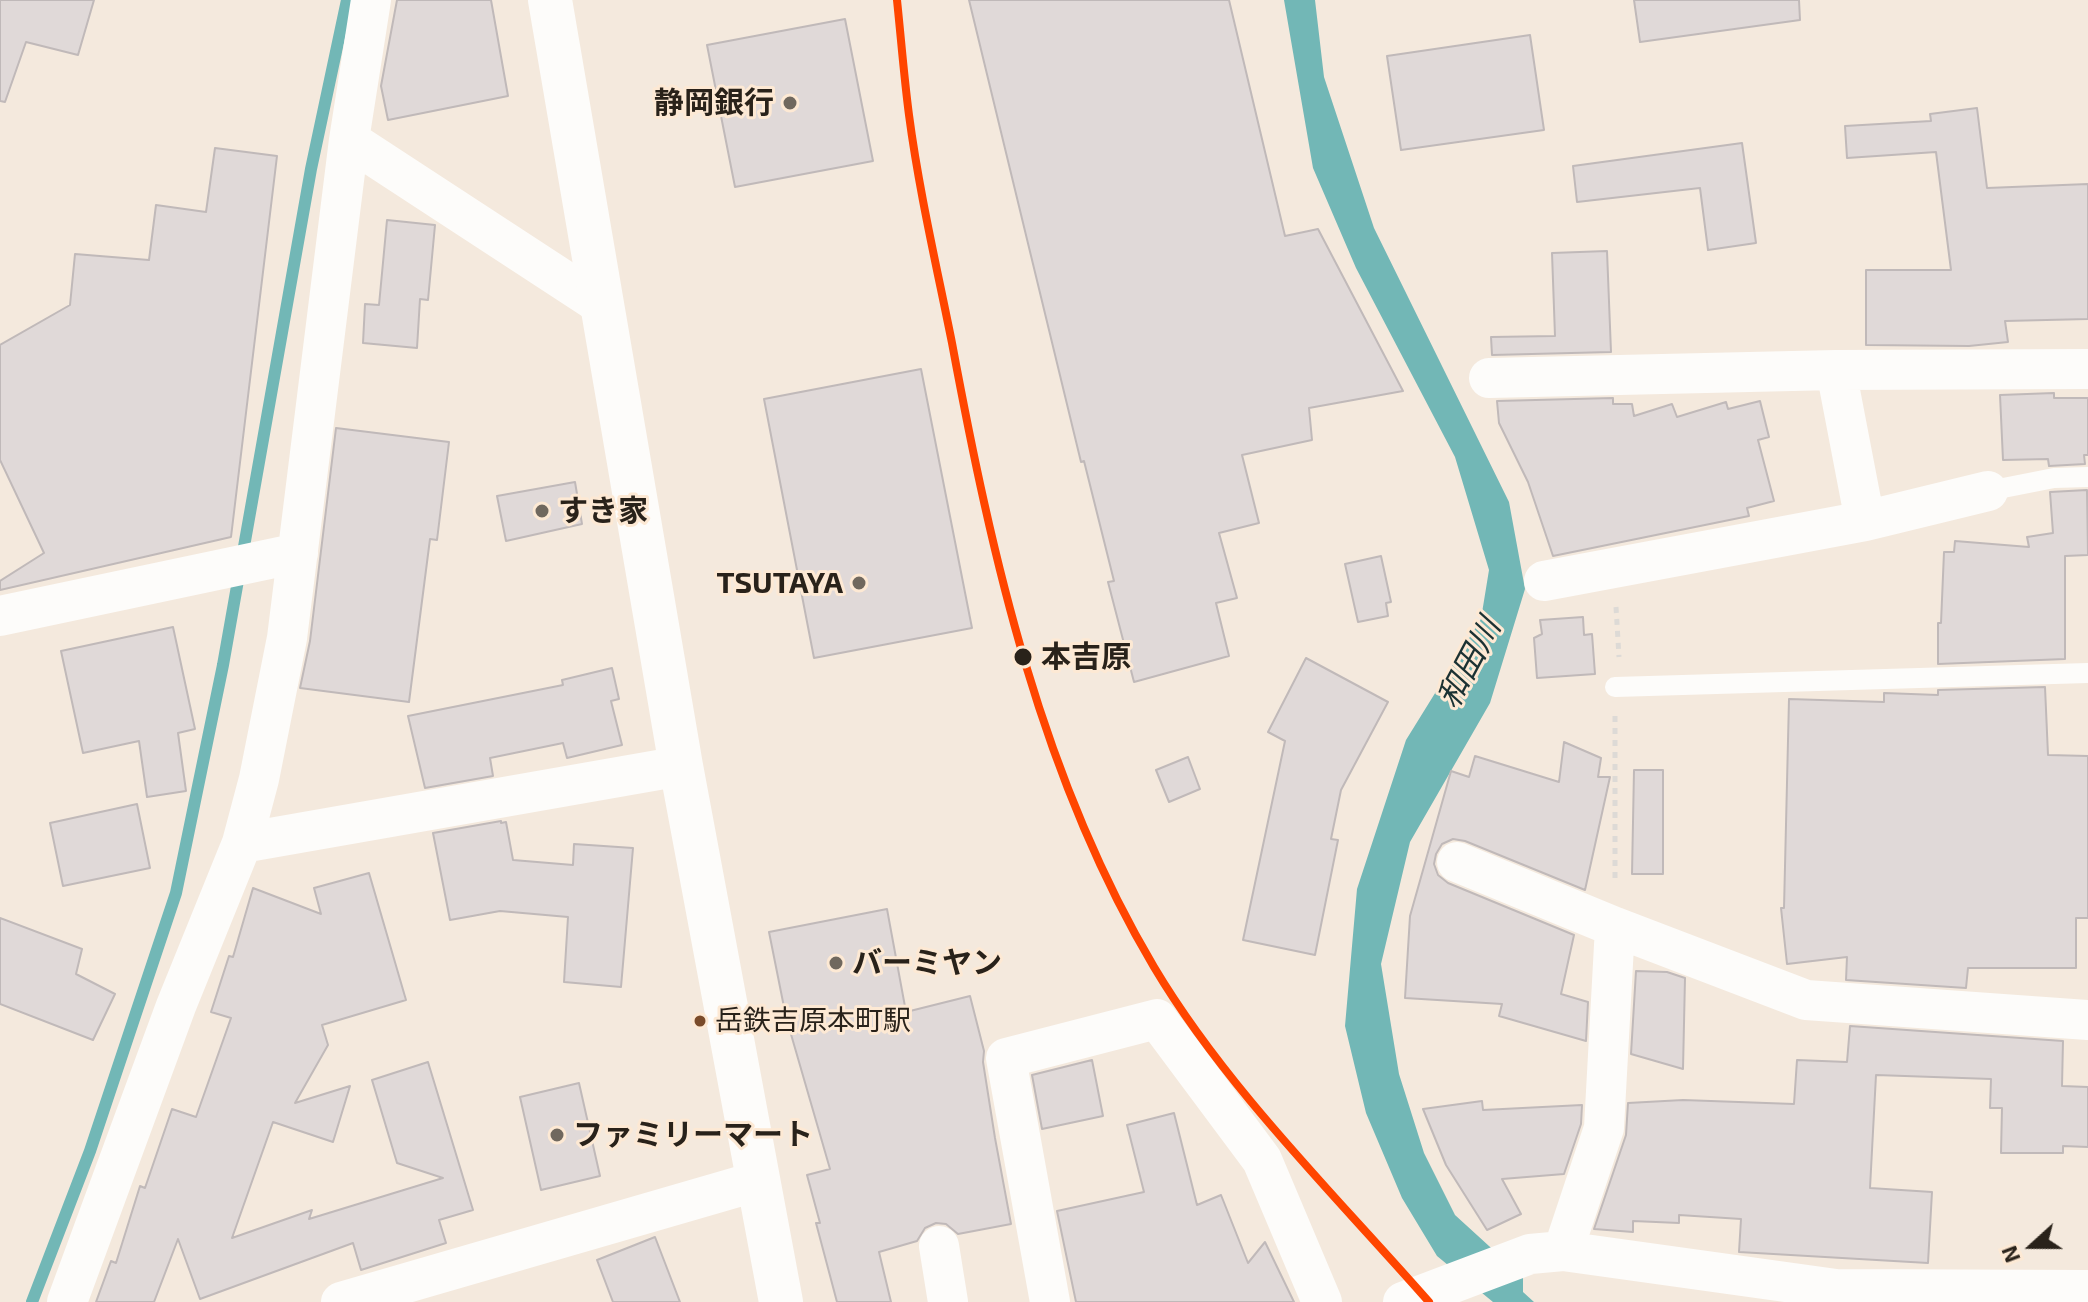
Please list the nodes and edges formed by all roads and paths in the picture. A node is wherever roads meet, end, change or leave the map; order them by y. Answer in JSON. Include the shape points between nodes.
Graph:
{"nodes":[{"id":1,"x":371,"y":0,"type":"edge"},
{"id":2,"x":550,"y":0,"type":"edge"},
{"id":3,"x":349,"y":140,"type":"junction"},
{"id":4,"x":600,"y":304,"type":"junction"},
{"id":5,"x":2088,"y":369,"type":"edge"},
{"id":6,"x":1836,"y":370,"type":"junction"},
{"id":7,"x":1489,"y":378,"type":"dead end"},
{"id":8,"x":2088,"y":477,"type":"edge"},
{"id":9,"x":1988,"y":491,"type":"joint"},
{"id":10,"x":1865,"y":521,"type":"junction"},
{"id":11,"x":298,"y":553,"type":"junction"},
{"id":12,"x":1614,"y":567,"type":"junction"},
{"id":13,"x":1544,"y":581,"type":"dead end"},
{"id":14,"x":0,"y":616,"type":"edge"},
{"id":15,"x":2088,"y":673,"type":"edge"},
{"id":16,"x":1618,"y":686,"type":"junction"},
{"id":17,"x":681,"y":766,"type":"junction"},
{"id":18,"x":242,"y":843,"type":"junction"},
{"id":19,"x":1457,"y":862,"type":"dead end"},
{"id":20,"x":1615,"y":927,"type":"junction"},
{"id":21,"x":2088,"y":1020,"type":"edge"},
{"id":22,"x":758,"y":1181,"type":"junction"},
{"id":23,"x":939,"y":1246,"type":"dead end"},
{"id":24,"x":1546,"y":1252,"type":"junction"},
{"id":25,"x":2088,"y":1290,"type":"edge"},
{"id":26,"x":1836,"y":1295,"type":"edge"},
{"id":27,"x":67,"y":1302,"type":"edge"},
{"id":28,"x":341,"y":1302,"type":"edge"},
{"id":29,"x":781,"y":1302,"type":"edge"},
{"id":30,"x":948,"y":1302,"type":"edge"},
{"id":31,"x":1050,"y":1302,"type":"edge"},
{"id":32,"x":1322,"y":1302,"type":"edge"},
{"id":33,"x":1403,"y":1302,"type":"edge"}],
"edges":[{"from":1,"to":3,"type":"street"},
{"from":2,"to":4,"type":"street"},
{"from":3,"to":4,"type":"street"},
{"from":3,"to":11,"type":"street"},
{"from":4,"to":17,"type":"street"},
{"from":5,"to":6,"type":"street"},
{"from":6,"to":7,"type":"street"},
{"from":6,"to":10,"type":"street"},
{"from":8,"to":9,"type":"lane"},
{"from":9,"to":10,"type":"street"},
{"from":10,"to":12,"type":"street"},
{"from":11,"to":14,"type":"street"},
{"from":11,"to":18,"type":"street","via":[[287,638]]},
{"from":12,"to":13,"type":"street"},
{"from":12,"to":16,"type":"path"},
{"from":15,"to":16,"type":"lane"},
{"from":16,"to":20,"type":"path"},
{"from":17,"to":18,"type":"street"},
{"from":17,"to":22,"type":"street"},
{"from":18,"to":27,"type":"street"},
{"from":19,"to":20,"type":"street"},
{"from":20,"to":21,"type":"street","via":[[1806,1000]]},
{"from":20,"to":24,"type":"street","via":[[1604,1128]]},
{"from":22,"to":28,"type":"street"},
{"from":22,"to":29,"type":"street"},
{"from":23,"to":30,"type":"street"},
{"from":24,"to":26,"type":"street"},
{"from":24,"to":33,"type":"street"},
{"from":25,"to":26,"type":"street"},
{"from":31,"to":32,"type":"street","via":[[1006,1058],[1157,1019],[1262,1160]]}]}
